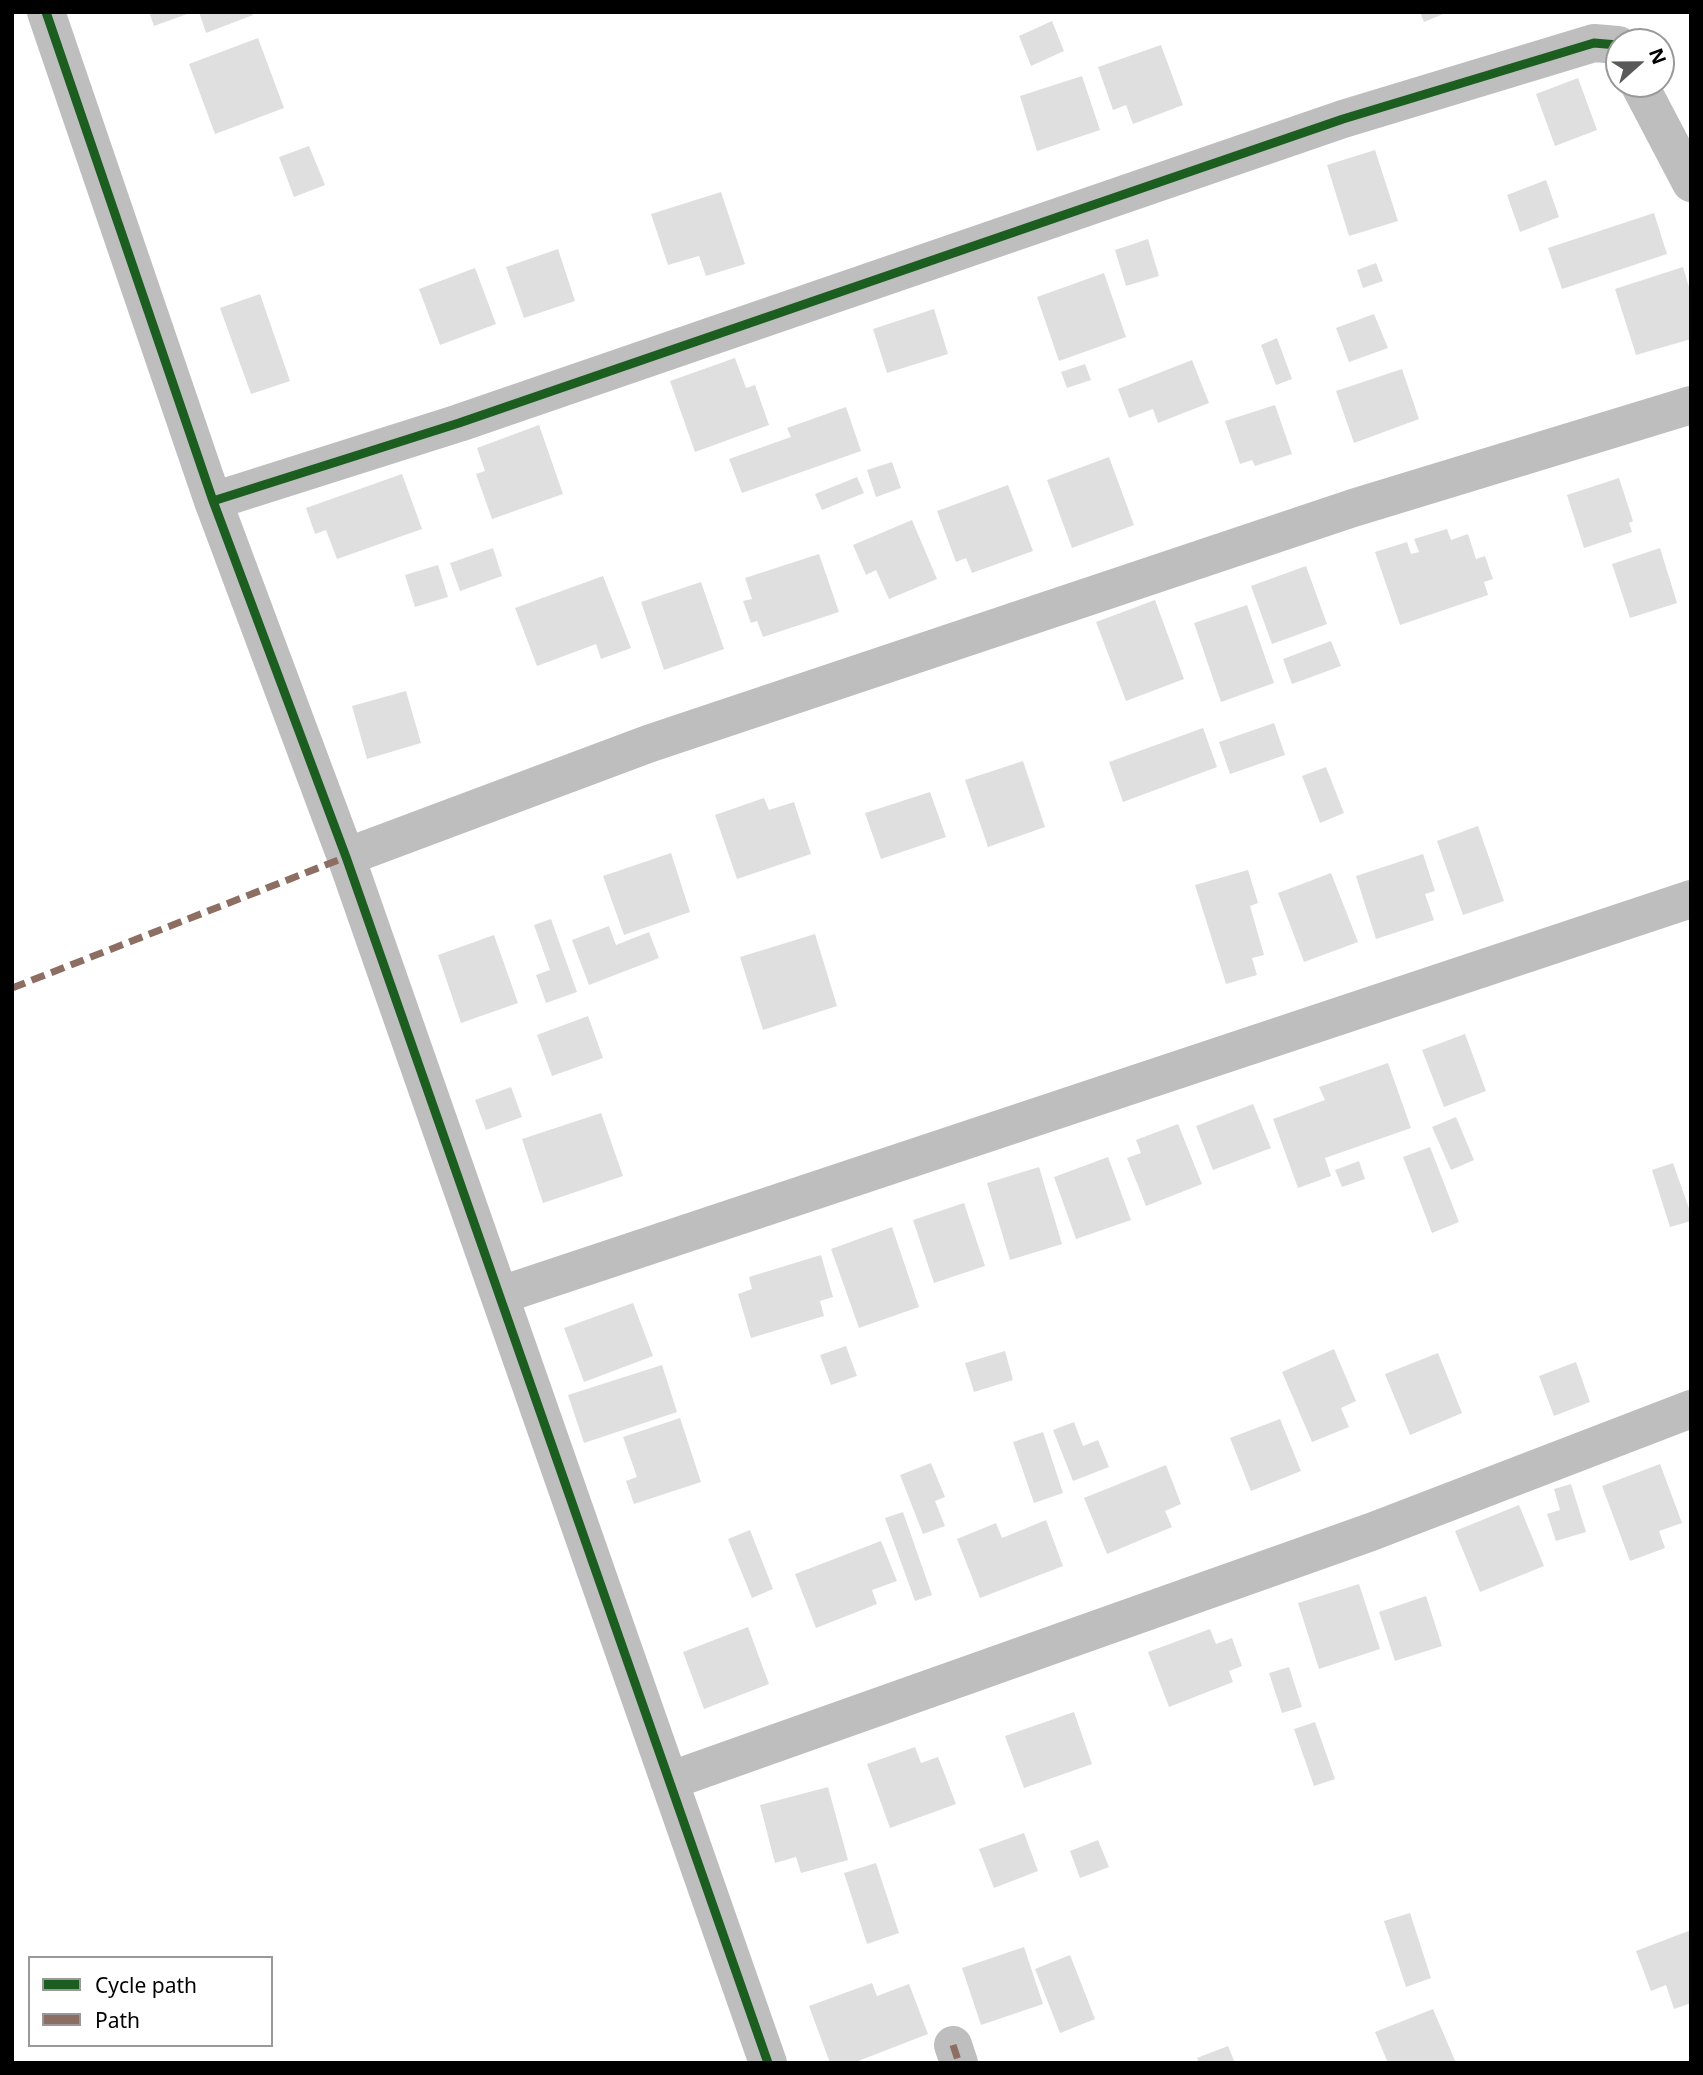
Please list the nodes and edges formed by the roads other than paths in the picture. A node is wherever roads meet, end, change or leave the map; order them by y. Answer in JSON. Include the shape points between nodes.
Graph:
{"nodes":[{"id":1,"x":46,"y":12,"type":"edge"},
{"id":2,"x":1605,"y":38,"type":"edge"},
{"id":3,"x":1646,"y":98,"type":"edge"},
{"id":4,"x":1691,"y":183,"type":"edge"},
{"id":5,"x":1691,"y":405,"type":"edge"},
{"id":6,"x":213,"y":501,"type":"junction"},
{"id":7,"x":346,"y":857,"type":"junction"},
{"id":8,"x":1691,"y":899,"type":"edge"},
{"id":9,"x":501,"y":1295,"type":"junction"},
{"id":10,"x":1691,"y":1409,"type":"edge"},
{"id":11,"x":669,"y":1781,"type":"junction"},
{"id":12,"x":768,"y":2063,"type":"edge"}],
"edges":[{"from":1,"to":6,"type":"street"},
{"from":2,"to":6,"type":"street","via":[[1343,119],[472,418]]},
{"from":3,"to":4,"type":"street"},
{"from":5,"to":7,"type":"street","via":[[1353,508],[661,739]]},
{"from":6,"to":7,"type":"street"},
{"from":7,"to":9,"type":"street"},
{"from":8,"to":9,"type":"street"},
{"from":9,"to":11,"type":"street"},
{"from":10,"to":11,"type":"street","via":[[1371,1532]]},
{"from":11,"to":12,"type":"street"}]}
